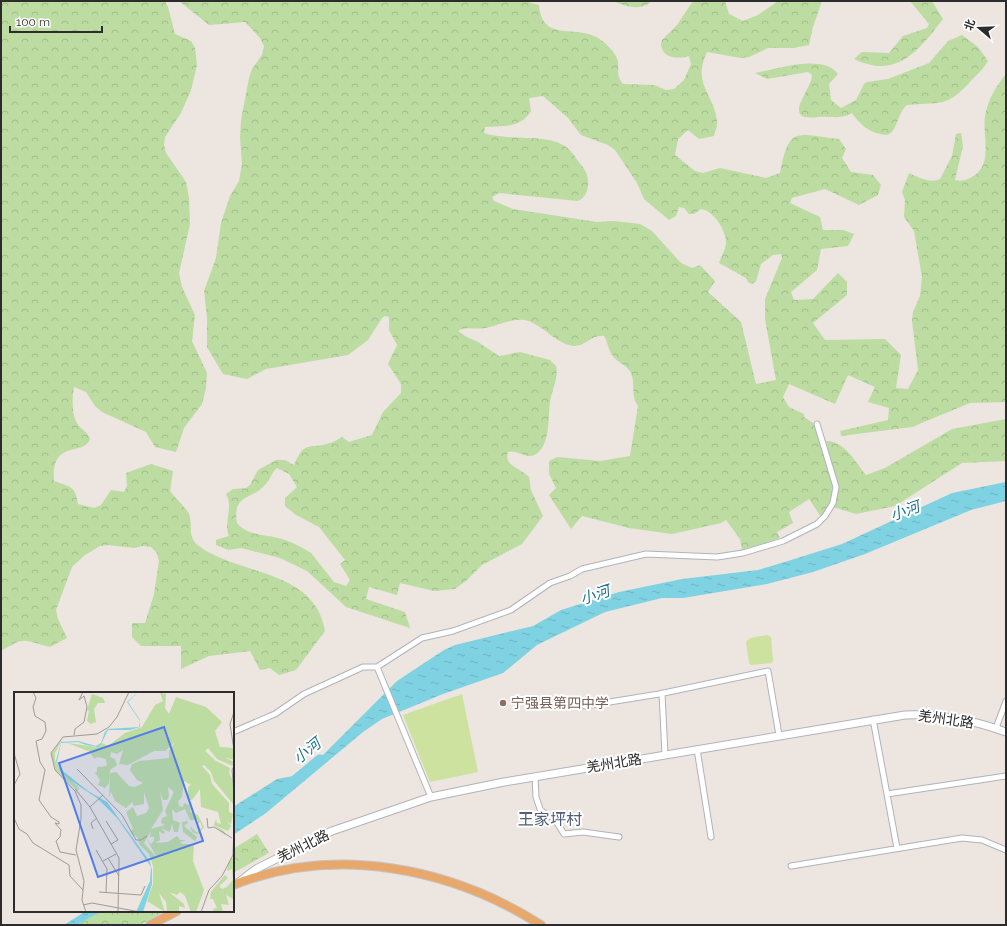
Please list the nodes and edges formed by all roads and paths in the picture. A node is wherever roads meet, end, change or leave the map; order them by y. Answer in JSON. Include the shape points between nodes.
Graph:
{"nodes":[{"id":1,"x":817,"y":424,"type":"dead end"},
{"id":2,"x":378,"y":670,"type":"junction"},
{"id":3,"x":662,"y":693,"type":"junction"},
{"id":4,"x":1006,"y":701,"type":"edge"},
{"id":5,"x":585,"y":706,"type":"dead end"},
{"id":6,"x":873,"y":719,"type":"junction"},
{"id":7,"x":996,"y":728,"type":"junction"},
{"id":8,"x":234,"y":732,"type":"edge"},
{"id":9,"x":1006,"y":732,"type":"edge"},
{"id":10,"x":779,"y":735,"type":"junction"},
{"id":11,"x":697,"y":749,"type":"junction"},
{"id":12,"x":665,"y":755,"type":"junction"},
{"id":13,"x":535,"y":776,"type":"junction"},
{"id":14,"x":1006,"y":776,"type":"edge"},
{"id":15,"x":887,"y":794,"type":"junction"},
{"id":16,"x":431,"y":797,"type":"junction"},
{"id":17,"x":619,"y":837,"type":"dead end"},
{"id":18,"x":711,"y":837,"type":"dead end"},
{"id":19,"x":897,"y":848,"type":"junction"},
{"id":20,"x":1006,"y":850,"type":"edge"},
{"id":21,"x":790,"y":866,"type":"dead end"},
{"id":22,"x":236,"y":884,"type":"edge"},
{"id":23,"x":175,"y":912,"type":"edge"},
{"id":24,"x":150,"y":925,"type":"edge"},
{"id":25,"x":540,"y":925,"type":"edge"}],
"edges":[{"from":1,"to":2,"type":"street","via":[[836,487],[833,503],[817,524],[783,541],[743,553],[717,557],[646,554],[582,569],[550,583],[511,610],[453,631],[422,638]]},
{"from":2,"to":8,"type":"street","via":[[363,667],[304,694],[275,714]]},
{"from":2,"to":16,"type":"street"},
{"from":3,"to":5,"type":"street"},
{"from":3,"to":10,"type":"street","via":[[768,671]]},
{"from":3,"to":12,"type":"street"},
{"from":4,"to":7,"type":"street"},
{"from":6,"to":7,"type":"main road","name":"羌州北路","via":[[934,715]]},
{"from":6,"to":10,"type":"main road","name":"羌州北路"},
{"from":6,"to":15,"type":"street"},
{"from":7,"to":9,"type":"main road","name":"羌州北路"},
{"from":10,"to":11,"type":"main road","name":"羌州北路"},
{"from":11,"to":12,"type":"main road","name":"羌州北路"},
{"from":11,"to":18,"type":"street"},
{"from":12,"to":13,"type":"main road","name":"羌州北路"},
{"from":13,"to":16,"type":"main road","name":"羌州北路"},
{"from":13,"to":17,"type":"street","via":[[536,797],[540,809],[554,818],[564,834],[583,832]]},
{"from":14,"to":15,"type":"street"},
{"from":15,"to":19,"type":"street"},
{"from":16,"to":22,"type":"main road","name":"羌州北路","via":[[332,831],[256,869]]},
{"from":19,"to":20,"type":"street","via":[[973,838]]},
{"from":19,"to":21,"type":"street"},
{"from":22,"to":25,"type":"highway","via":[[273,872],[300,868],[357,865],[389,868],[436,876],[460,884],[502,902]]},
{"from":23,"to":24,"type":"highway"}]}
